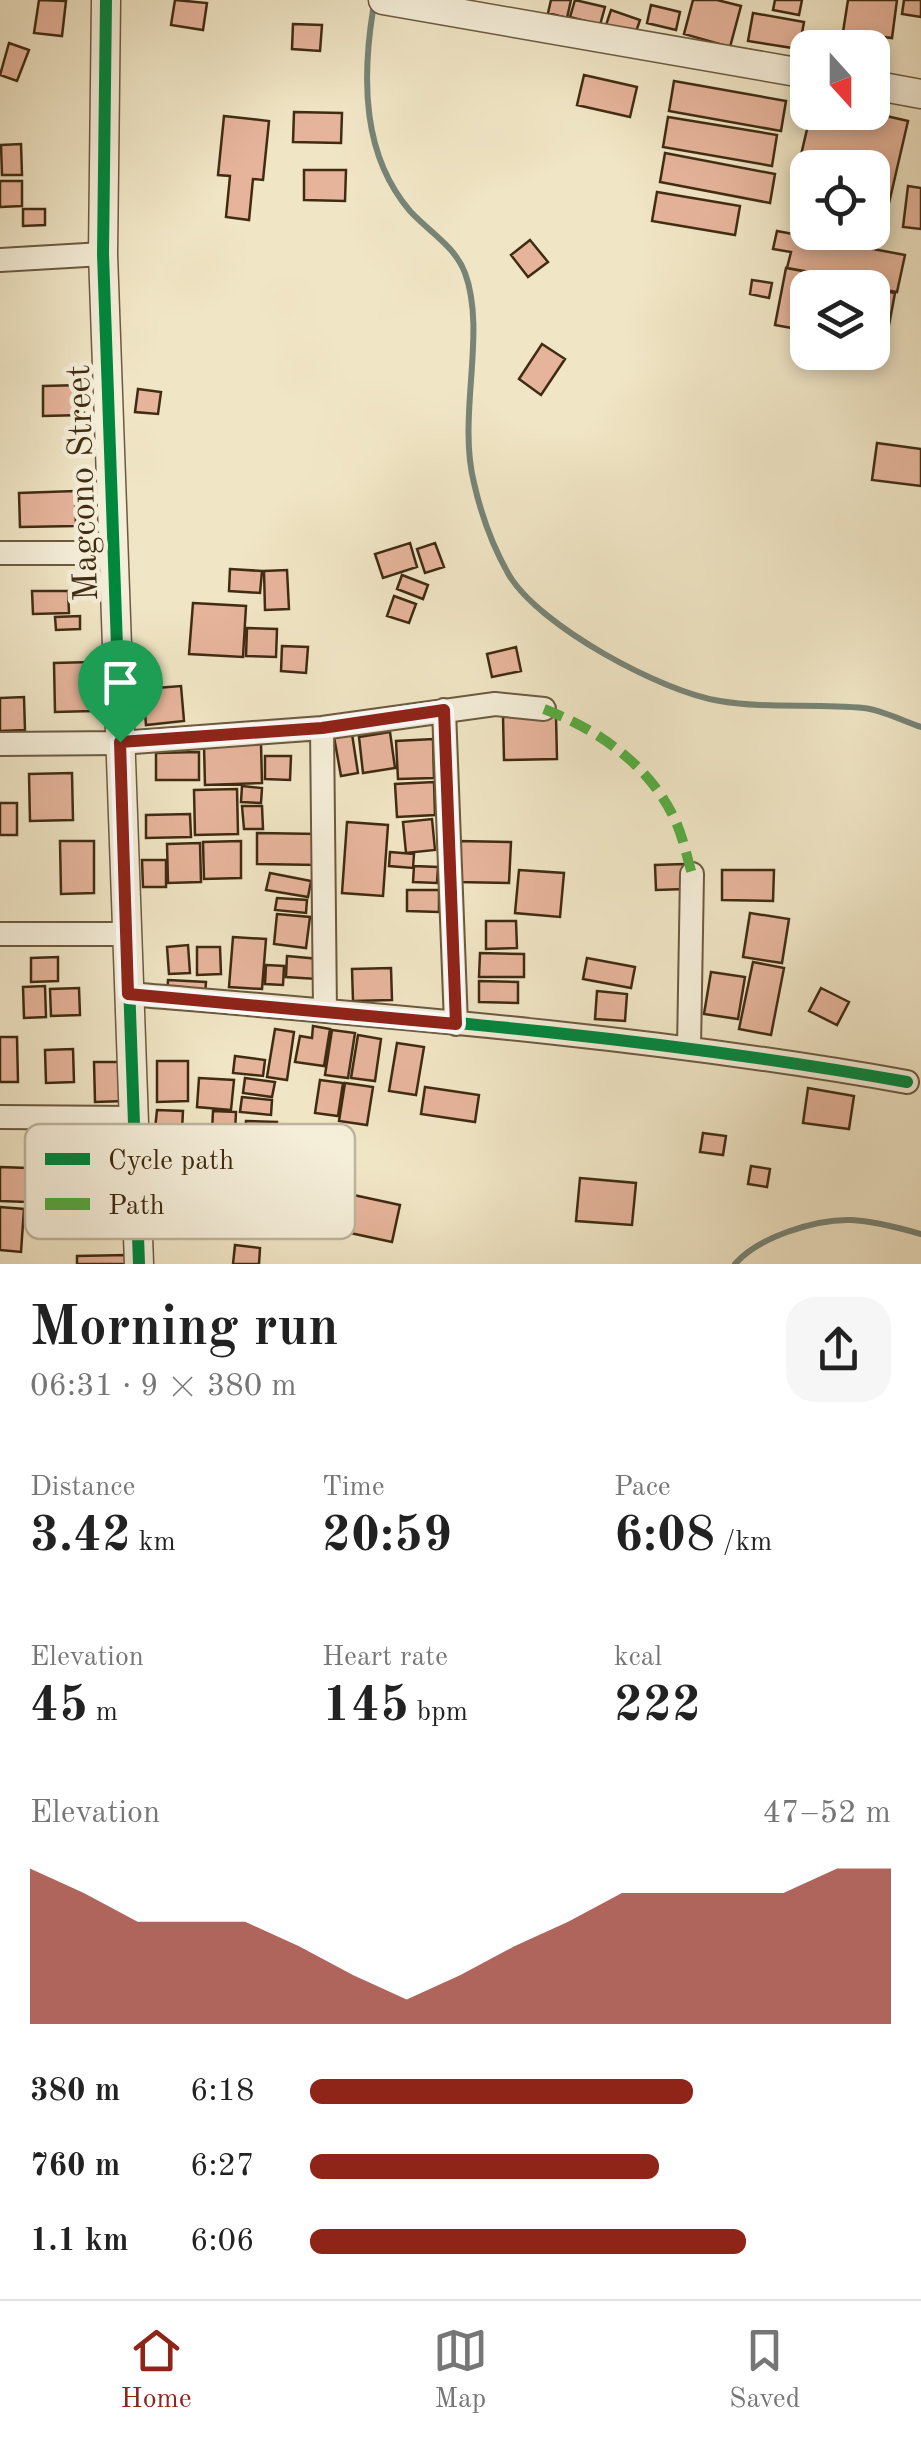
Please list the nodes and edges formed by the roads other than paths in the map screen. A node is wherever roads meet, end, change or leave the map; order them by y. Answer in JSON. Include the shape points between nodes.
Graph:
{"nodes":[{"id":1,"x":106,"y":0,"type":"edge"},
{"id":2,"x":383,"y":0,"type":"edge"},
{"id":3,"x":424,"y":3,"type":"edge"},
{"id":4,"x":790,"y":71,"type":"edge"},
{"id":5,"x":890,"y":88,"type":"edge"},
{"id":6,"x":921,"y":94,"type":"edge"},
{"id":7,"x":103,"y":254,"type":"junction"},
{"id":8,"x":0,"y":260,"type":"edge"},
{"id":9,"x":0,"y":553,"type":"edge"},
{"id":10,"x":113,"y":553,"type":"junction"},
{"id":11,"x":544,"y":709,"type":"dead end"},
{"id":12,"x":444,"y":710,"type":"junction"},
{"id":13,"x":322,"y":728,"type":"junction"},
{"id":14,"x":120,"y":742,"type":"junction"},
{"id":15,"x":0,"y":744,"type":"edge"},
{"id":16,"x":692,"y":874,"type":"dead end"},
{"id":17,"x":0,"y":934,"type":"edge"},
{"id":18,"x":128,"y":934,"type":"junction"},
{"id":19,"x":128,"y":994,"type":"junction"},
{"id":20,"x":324,"y":1011,"type":"junction"},
{"id":21,"x":456,"y":1024,"type":"junction"},
{"id":22,"x":689,"y":1048,"type":"junction"},
{"id":23,"x":907,"y":1082,"type":"dead end"},
{"id":24,"x":0,"y":1117,"type":"edge"},
{"id":25,"x":132,"y":1118,"type":"junction"},
{"id":26,"x":132,"y":1124,"type":"edge"},
{"id":27,"x":137,"y":1239,"type":"edge"},
{"id":28,"x":138,"y":1264,"type":"edge"}],
"edges":[{"from":1,"to":7,"type":"street","name":"Magcono Street"},
{"from":2,"to":3,"type":"street"},
{"from":3,"to":4,"type":"street"},
{"from":5,"to":6,"type":"street"},
{"from":7,"to":8,"type":"street"},
{"from":7,"to":10,"type":"street","name":"Magcono Street"},
{"from":9,"to":10,"type":"street"},
{"from":10,"to":14,"type":"street","name":"Magcono Street"},
{"from":11,"to":12,"type":"street","via":[[495,704]]},
{"from":12,"to":13,"type":"street"},
{"from":12,"to":21,"type":"street"},
{"from":13,"to":14,"type":"street"},
{"from":13,"to":20,"type":"street"},
{"from":14,"to":15,"type":"street"},
{"from":14,"to":18,"type":"street","name":"Magcono Street"},
{"from":16,"to":22,"type":"street"},
{"from":17,"to":18,"type":"street"},
{"from":18,"to":19,"type":"street","name":"Magcono Street"},
{"from":19,"to":20,"type":"street"},
{"from":19,"to":25,"type":"street","name":"Magcono Street"},
{"from":20,"to":21,"type":"street"},
{"from":21,"to":22,"type":"street"},
{"from":22,"to":23,"type":"street"},
{"from":24,"to":25,"type":"street"},
{"from":25,"to":26,"type":"street","name":"Magcono Street"},
{"from":27,"to":28,"type":"street","name":"Magcono Street"}]}
